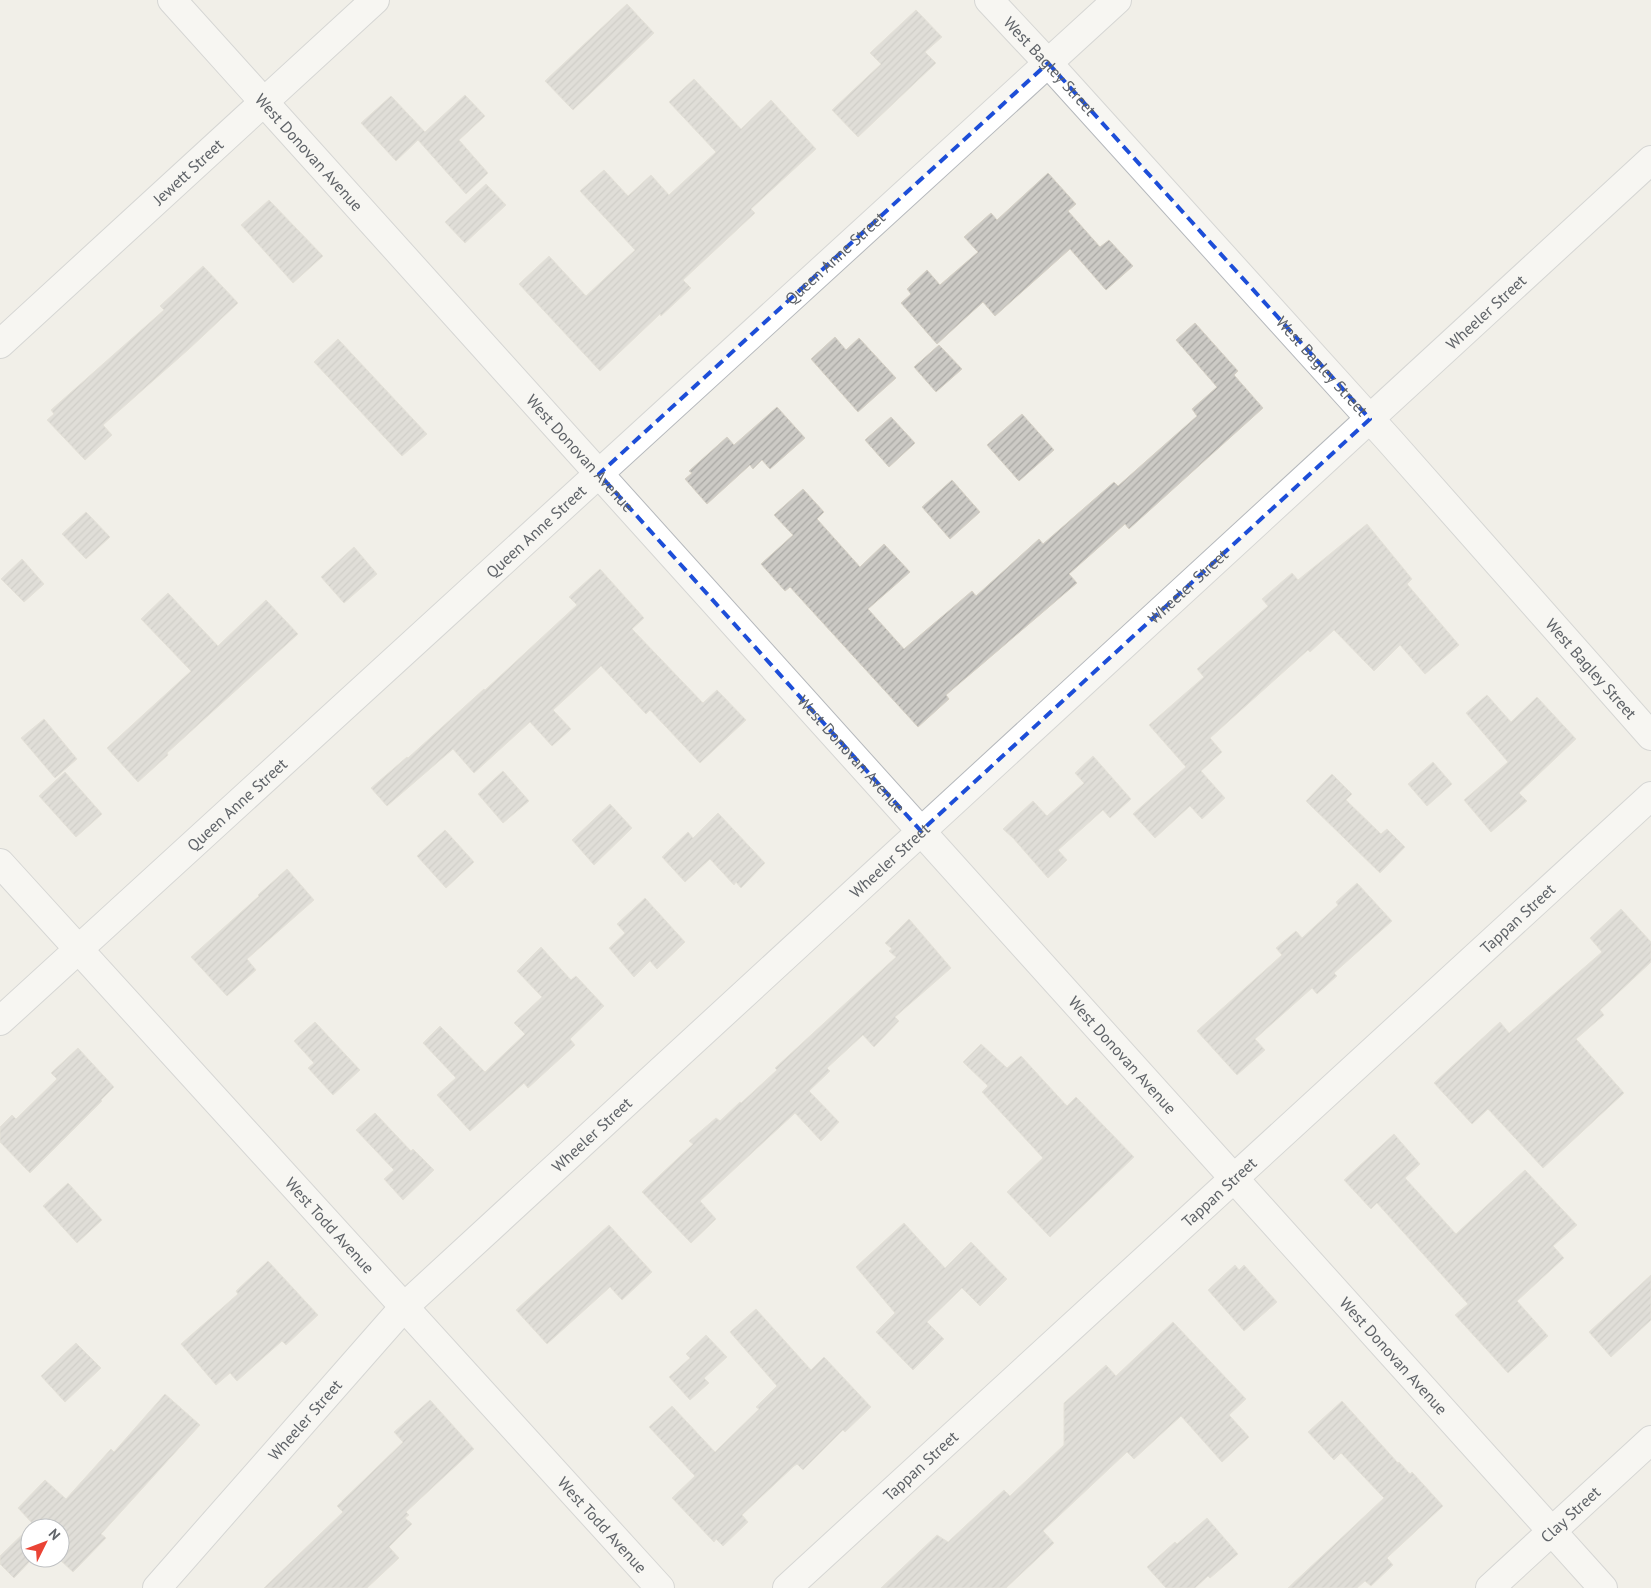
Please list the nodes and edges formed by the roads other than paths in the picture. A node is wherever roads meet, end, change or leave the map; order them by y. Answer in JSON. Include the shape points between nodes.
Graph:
{"nodes":[{"id":1,"x":172,"y":0,"type":"edge"},
{"id":2,"x":375,"y":0,"type":"edge"},
{"id":3,"x":989,"y":0,"type":"edge"},
{"id":4,"x":1117,"y":0,"type":"edge"},
{"id":5,"x":1048,"y":63,"type":"junction"},
{"id":6,"x":264,"y":102,"type":"junction"},
{"id":7,"x":1651,"y":160,"type":"edge"},
{"id":8,"x":0,"y":344,"type":"edge"},
{"id":9,"x":1370,"y":419,"type":"junction"},
{"id":10,"x":599,"y":474,"type":"junction"},
{"id":11,"x":1651,"y":736,"type":"edge"},
{"id":12,"x":1651,"y":796,"type":"edge"},
{"id":13,"x":921,"y":831,"type":"junction"},
{"id":14,"x":0,"y":863,"type":"edge"},
{"id":15,"x":78,"y":949,"type":"junction"},
{"id":16,"x":0,"y":1021,"type":"edge"},
{"id":17,"x":1234,"y":1179,"type":"junction"},
{"id":18,"x":404,"y":1307,"type":"junction"},
{"id":19,"x":1651,"y":1440,"type":"edge"},
{"id":20,"x":1551,"y":1531,"type":"junction"},
{"id":21,"x":156,"y":1588,"type":"edge"},
{"id":22,"x":660,"y":1588,"type":"edge"},
{"id":23,"x":787,"y":1588,"type":"edge"},
{"id":24,"x":1490,"y":1588,"type":"edge"},
{"id":25,"x":1603,"y":1588,"type":"edge"}],
"edges":[{"from":1,"to":6,"type":"street","name":"West Donovan Avenue"},
{"from":2,"to":6,"type":"street","name":"Jewett Street"},
{"from":3,"to":5,"type":"street","name":"West Bagley Street"},
{"from":4,"to":5,"type":"street","name":"Queen Anne Street"},
{"from":5,"to":9,"type":"street","name":"West Bagley Street"},
{"from":5,"to":10,"type":"street","name":"Queen Anne Street"},
{"from":6,"to":8,"type":"street","name":"Jewett Street"},
{"from":6,"to":10,"type":"street","name":"West Donovan Avenue"},
{"from":7,"to":9,"type":"street","name":"Wheeler Street"},
{"from":9,"to":11,"type":"street","name":"West Bagley Street"},
{"from":9,"to":13,"type":"street","name":"Wheeler Street"},
{"from":10,"to":13,"type":"street","name":"West Donovan Avenue"},
{"from":10,"to":15,"type":"street","name":"Queen Anne Street"},
{"from":12,"to":17,"type":"street","name":"Tappan Street"},
{"from":13,"to":17,"type":"street","name":"West Donovan Avenue"},
{"from":13,"to":18,"type":"street","name":"Wheeler Street"},
{"from":14,"to":15,"type":"street","name":"West Todd Avenue"},
{"from":15,"to":16,"type":"street","name":"Queen Anne Street"},
{"from":15,"to":18,"type":"street","name":"West Todd Avenue"},
{"from":17,"to":20,"type":"street","name":"West Donovan Avenue"},
{"from":17,"to":23,"type":"street","name":"Tappan Street"},
{"from":18,"to":21,"type":"street","name":"Wheeler Street"},
{"from":18,"to":22,"type":"street","name":"West Todd Avenue"},
{"from":19,"to":20,"type":"street","name":"Clay Street"},
{"from":20,"to":24,"type":"street","name":"Clay Street"},
{"from":20,"to":25,"type":"street","name":"West Donovan Avenue"}]}
